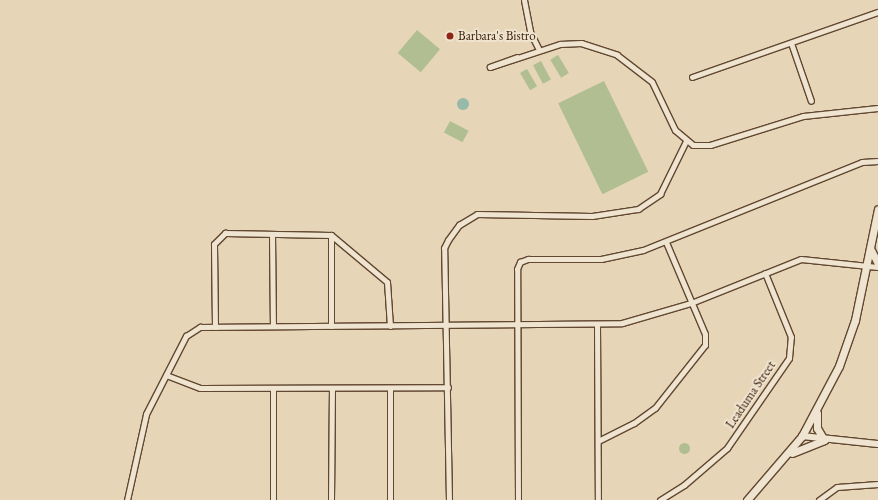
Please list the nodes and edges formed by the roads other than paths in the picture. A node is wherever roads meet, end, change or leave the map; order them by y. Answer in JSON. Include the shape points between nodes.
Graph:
{"nodes":[{"id":1,"x":524,"y":0,"type":"edge"},
{"id":2,"x":878,"y":12,"type":"edge"},
{"id":3,"x":791,"y":43,"type":"junction"},
{"id":4,"x":538,"y":48,"type":"junction"},
{"id":5,"x":517,"y":57,"type":"dead end"},
{"id":6,"x":692,"y":78,"type":"dead end"},
{"id":7,"x":811,"y":101,"type":"dead end"},
{"id":8,"x":878,"y":108,"type":"edge"},
{"id":9,"x":686,"y":141,"type":"junction"},
{"id":10,"x":878,"y":161,"type":"edge"},
{"id":11,"x":878,"y":209,"type":"edge"},
{"id":12,"x":272,"y":234,"type":"junction"},
{"id":13,"x":331,"y":235,"type":"junction"},
{"id":14,"x":666,"y":242,"type":"junction"},
{"id":15,"x":871,"y":250,"type":"junction"},
{"id":16,"x":868,"y":265,"type":"junction"},
{"id":17,"x":878,"y":266,"type":"edge"},
{"id":18,"x":765,"y":273,"type":"junction"},
{"id":19,"x":691,"y":303,"type":"junction"},
{"id":20,"x":597,"y":325,"type":"junction"},
{"id":21,"x":273,"y":326,"type":"junction"},
{"id":22,"x":332,"y":326,"type":"junction"},
{"id":23,"x":390,"y":326,"type":"junction"},
{"id":24,"x":448,"y":326,"type":"junction"},
{"id":25,"x":516,"y":326,"type":"junction"},
{"id":26,"x":215,"y":327,"type":"junction"},
{"id":27,"x":166,"y":375,"type":"junction"},
{"id":28,"x":448,"y":387,"type":"junction"},
{"id":29,"x":272,"y":388,"type":"junction"},
{"id":30,"x":332,"y":388,"type":"junction"},
{"id":31,"x":390,"y":388,"type":"junction"},
{"id":32,"x":817,"y":413,"type":"junction"},
{"id":33,"x":802,"y":436,"type":"junction"},
{"id":34,"x":824,"y":440,"type":"junction"},
{"id":35,"x":598,"y":441,"type":"junction"},
{"id":36,"x":878,"y":444,"type":"edge"},
{"id":37,"x":786,"y":456,"type":"junction"},
{"id":38,"x":878,"y":484,"type":"edge"},
{"id":39,"x":127,"y":500,"type":"edge"},
{"id":40,"x":273,"y":500,"type":"edge"},
{"id":41,"x":331,"y":500,"type":"edge"},
{"id":42,"x":390,"y":500,"type":"edge"},
{"id":43,"x":449,"y":500,"type":"edge"},
{"id":44,"x":518,"y":500,"type":"edge"},
{"id":45,"x":598,"y":500,"type":"edge"},
{"id":46,"x":660,"y":500,"type":"edge"},
{"id":47,"x":746,"y":500,"type":"edge"},
{"id":48,"x":819,"y":500,"type":"edge"}],
"edges":[{"from":1,"to":4,"type":"street","via":[[530,32]]},
{"from":2,"to":3,"type":"street"},
{"from":3,"to":6,"type":"street"},
{"from":3,"to":7,"type":"street"},
{"from":4,"to":5,"type":"street","via":[[490,67]]},
{"from":4,"to":9,"type":"street","via":[[582,43],[630,62],[652,82],[675,130]]},
{"from":8,"to":9,"type":"street","via":[[789,118],[710,144],[693,145]]},
{"from":9,"to":24,"type":"street","via":[[681,158],[660,194],[638,209],[592,216],[477,214],[465,221],[444,248]]},
{"from":10,"to":14,"type":"street","via":[[862,162]]},
{"from":11,"to":15,"type":"main road"},
{"from":12,"to":13,"type":"street"},
{"from":12,"to":21,"type":"street"},
{"from":12,"to":26,"type":"street","via":[[225,233],[216,239]]},
{"from":13,"to":22,"type":"street"},
{"from":13,"to":23,"type":"street","via":[[387,282]]},
{"from":14,"to":19,"type":"street"},
{"from":14,"to":25,"type":"street","via":[[601,259],[524,260],[517,269]]},
{"from":15,"to":16,"type":"main road"},
{"from":15,"to":17,"type":"main road"},
{"from":16,"to":17,"type":"street"},
{"from":16,"to":18,"type":"street","via":[[808,258]]},
{"from":16,"to":32,"type":"main road","via":[[848,344]]},
{"from":18,"to":19,"type":"street"},
{"from":18,"to":46,"type":"street","name":"Leaduma Street","via":[[791,337],[789,358],[727,448],[684,485]]},
{"from":19,"to":20,"type":"street","via":[[638,320]]},
{"from":19,"to":35,"type":"street","via":[[705,334],[703,350],[655,408],[634,423]]},
{"from":20,"to":25,"type":"street"},
{"from":20,"to":35,"type":"street"},
{"from":21,"to":22,"type":"street"},
{"from":21,"to":26,"type":"street"},
{"from":22,"to":23,"type":"street"},
{"from":23,"to":24,"type":"street"},
{"from":24,"to":25,"type":"street"},
{"from":24,"to":28,"type":"street"},
{"from":25,"to":44,"type":"street"},
{"from":26,"to":27,"type":"street","via":[[200,327],[186,336]]},
{"from":27,"to":29,"type":"street","via":[[200,388]]},
{"from":27,"to":39,"type":"street","via":[[142,427]]},
{"from":28,"to":31,"type":"street"},
{"from":28,"to":43,"type":"street"},
{"from":29,"to":30,"type":"street"},
{"from":29,"to":40,"type":"street"},
{"from":30,"to":31,"type":"street"},
{"from":30,"to":41,"type":"street"},
{"from":31,"to":42,"type":"street"},
{"from":32,"to":33,"type":"main road"},
{"from":32,"to":34,"type":"main road","via":[[817,428]]},
{"from":33,"to":34,"type":"street"},
{"from":33,"to":37,"type":"main road"},
{"from":34,"to":36,"type":"street"},
{"from":34,"to":37,"type":"main road"},
{"from":35,"to":45,"type":"street"},
{"from":37,"to":47,"type":"main road"},
{"from":38,"to":48,"type":"street","via":[[837,487]]}]}
